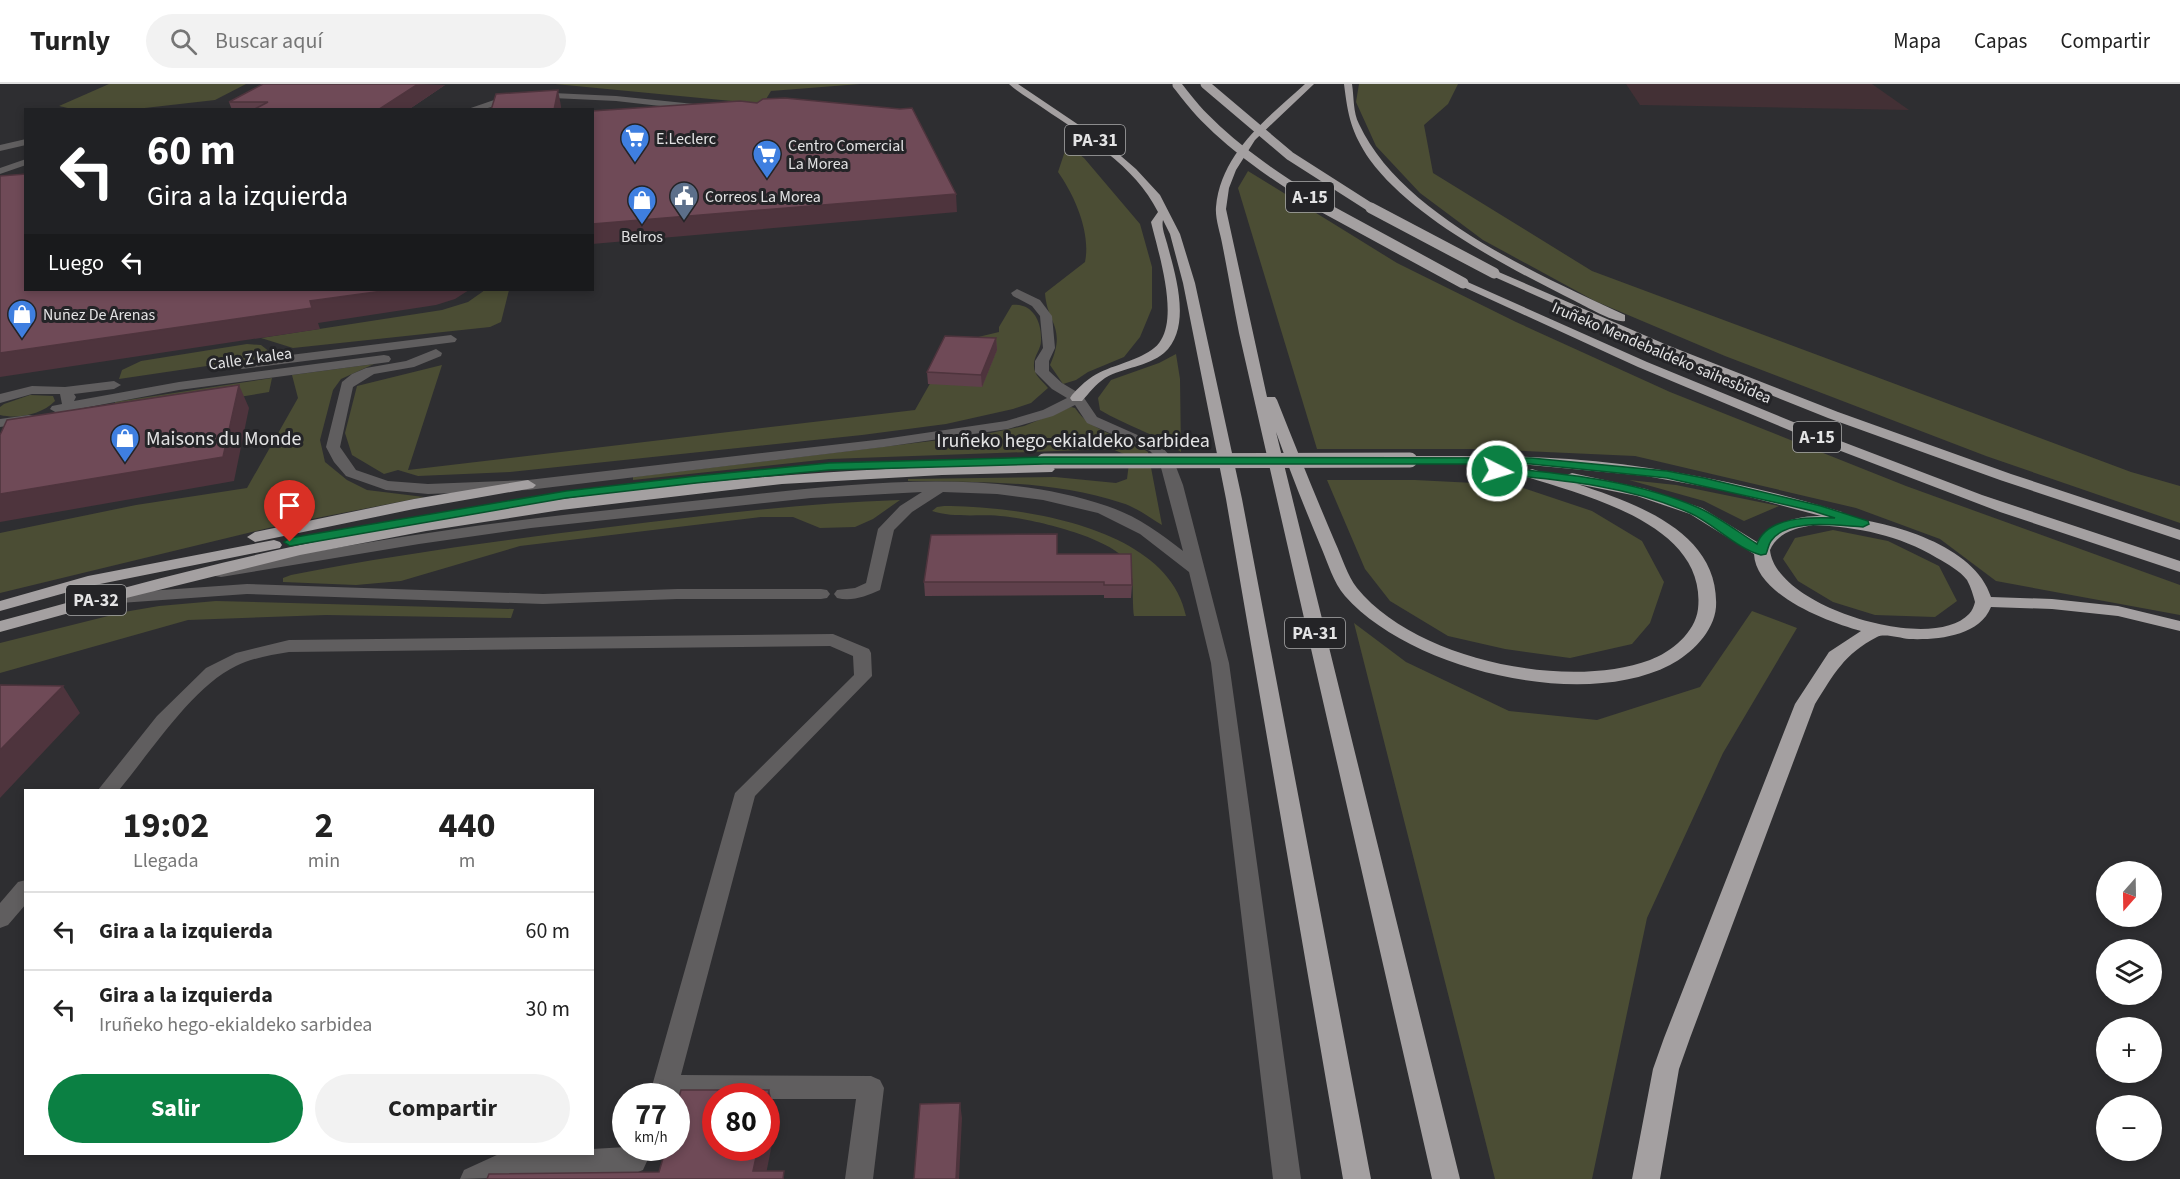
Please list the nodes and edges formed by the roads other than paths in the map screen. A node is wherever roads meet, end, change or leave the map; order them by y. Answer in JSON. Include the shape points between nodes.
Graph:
{"nodes":[{"id":1,"x":1013,"y":84,"type":"edge"},
{"id":2,"x":1177,"y":84,"type":"edge"},
{"id":3,"x":1205,"y":84,"type":"edge"},
{"id":4,"x":1347,"y":84,"type":"edge"},
{"id":5,"x":1314,"y":86,"type":"edge"},
{"id":6,"x":474,"y":108,"type":"edge"},
{"id":7,"x":715,"y":109,"type":"edge"},
{"id":8,"x":24,"y":142,"type":"edge"},
{"id":9,"x":0,"y":148,"type":"edge"},
{"id":10,"x":24,"y":161,"type":"edge"},
{"id":11,"x":24,"y":162,"type":"edge"},
{"id":12,"x":0,"y":163,"type":"edge"},
{"id":13,"x":0,"y":171,"type":"edge"},
{"id":14,"x":1164,"y":211,"type":"junction"},
{"id":15,"x":1017,"y":293,"type":"dead end"},
{"id":16,"x":1245,"y":333,"type":"junction"},
{"id":17,"x":445,"y":348,"type":"junction"},
{"id":18,"x":1704,"y":364,"type":"junction"},
{"id":19,"x":65,"y":391,"type":"junction"},
{"id":20,"x":1,"y":398,"type":"edge"},
{"id":21,"x":1077,"y":398,"type":"junction"},
{"id":22,"x":48,"y":413,"type":"junction"},
{"id":23,"x":3,"y":427,"type":"edge"},
{"id":24,"x":1411,"y":464,"type":"junction"},
{"id":25,"x":1046,"y":465,"type":"junction"},
{"id":26,"x":1532,"y":474,"type":"junction"},
{"id":27,"x":528,"y":485,"type":"junction"},
{"id":28,"x":940,"y":487,"type":"junction"},
{"id":29,"x":1863,"y":524,"type":"junction"},
{"id":30,"x":2180,"y":535,"type":"edge"},
{"id":31,"x":1761,"y":552,"type":"junction"},
{"id":32,"x":2180,"y":567,"type":"edge"},
{"id":33,"x":1196,"y":569,"type":"junction"},
{"id":34,"x":192,"y":577,"type":"junction"},
{"id":35,"x":88,"y":581,"type":"junction"},
{"id":36,"x":821,"y":594,"type":"dead end"},
{"id":37,"x":843,"y":594,"type":"dead end"},
{"id":38,"x":96,"y":600,"type":"junction"},
{"id":39,"x":1984,"y":602,"type":"junction"},
{"id":40,"x":0,"y":606,"type":"edge"},
{"id":41,"x":2180,"y":626,"type":"edge"},
{"id":42,"x":0,"y":627,"type":"edge"},
{"id":43,"x":1876,"y":628,"type":"junction"},
{"id":44,"x":109,"y":789,"type":"edge"},
{"id":45,"x":24,"y":890,"type":"edge"},
{"id":46,"x":0,"y":918,"type":"edge"},
{"id":47,"x":665,"y":1083,"type":"edge"},
{"id":48,"x":690,"y":1091,"type":"edge"},
{"id":49,"x":633,"y":1161,"type":"edge"},
{"id":50,"x":474,"y":1179,"type":"edge"},
{"id":51,"x":859,"y":1179,"type":"edge"},
{"id":52,"x":1287,"y":1179,"type":"edge"},
{"id":53,"x":1358,"y":1179,"type":"edge"},
{"id":54,"x":1446,"y":1179,"type":"edge"},
{"id":55,"x":1646,"y":1179,"type":"edge"}],
"edges":[{"from":1,"to":14,"type":"highway","number":"PA-31","via":[[1134,171]]},
{"from":2,"to":32,"type":"highway","name":"Iruñeko Mendebaldeko saihesbidea","number":"A-15","bridge":true,"via":[[1205,119],[1286,181],[1359,228],[1463,283],[1717,397],[1950,489]]},
{"from":3,"to":18,"type":"highway","name":"Iruñeko Mendebaldeko saihesbidea","number":"A-15","bridge":true,"via":[[1305,167],[1404,226],[1587,316]]},
{"from":4,"to":18,"type":"highway","via":[[1349,112],[1359,138],[1381,168],[1420,204],[1509,263],[1655,334]]},
{"from":5,"to":16,"type":"highway","number":"PA-31","via":[[1245,145],[1222,190],[1221,209]]},
{"from":6,"to":7,"type":"street","via":[[506,96],[568,93]]},
{"from":8,"to":9,"type":"street"},
{"from":10,"to":12,"type":"street"},
{"from":11,"to":13,"type":"street"},
{"from":14,"to":21,"type":"highway","via":[[1156,222],[1170,274],[1173,321],[1169,339],[1144,360],[1100,374]]},
{"from":14,"to":53,"type":"highway","number":"PA-31","via":[[1176,234],[1189,283],[1234,499]]},
{"from":15,"to":21,"type":"street","via":[[1036,303],[1046,316],[1049,348],[1042,361],[1042,372]]},
{"from":16,"to":26,"type":"highway","via":[[1309,502],[1350,591],[1388,625],[1427,647],[1483,666],[1576,679],[1627,674],[1659,663],[1680,649],[1698,632],[1708,615],[1707,589],[1692,554],[1666,530],[1629,509]]},
{"from":16,"to":54,"type":"highway","number":"PA-31"},
{"from":17,"to":19,"type":"street","name":"Calle Z kalea","via":[[285,358]]},
{"from":17,"to":22,"type":"street","name":"Calle Z kalea","via":[[106,398]]},
{"from":17,"to":27,"type":"street","via":[[409,364],[371,371],[347,385],[333,447],[341,462],[351,473],[386,485],[428,489]]},
{"from":18,"to":30,"type":"highway","name":"Iruñeko Mendebaldeko saihesbidea","number":"A-15","via":[[2026,485]]},
{"from":19,"to":20,"type":"street","name":"Calle Z kalea","via":[[38,389]]},
{"from":19,"to":22,"type":"street","via":[[68,401]]},
{"from":21,"to":27,"type":"street","via":[[1048,413],[1008,425]]},
{"from":21,"to":33,"type":"street","via":[[1092,420],[1155,448],[1166,459]]},
{"from":22,"to":23,"type":"street","name":"Calle Z kalea"},
{"from":24,"to":25,"type":"highway","name":"Iruñeko hego-ekialdeko sarbidea","number":"PA-32"},
{"from":24,"to":26,"type":"highway","name":"Iruñeko hego-ekialdeko sarbidea","number":"PA-32"},
{"from":24,"to":29,"type":"highway","name":"Iruñeko hego-ekialdeko sarbidea","number":"PA-32","via":[[1531,461],[1667,475],[1751,491]]},
{"from":25,"to":34,"type":"highway","name":"Iruñeko hego-ekialdeko sarbidea","number":"PA-32","via":[[782,479],[681,490],[426,526],[300,550]]},
{"from":25,"to":35,"type":"highway","name":"Iruñeko hego-ekialdeko sarbidea","number":"PA-32","via":[[829,467],[566,494]]},
{"from":26,"to":31,"type":"highway","name":"Iruñeko hego-ekialdeko sarbidea","number":"PA-32","via":[[1641,492],[1695,511]]},
{"from":27,"to":35,"type":"highway","via":[[202,548]]},
{"from":28,"to":33,"type":"street","via":[[1034,494],[1091,506],[1140,527]]},
{"from":28,"to":34,"type":"street","via":[[816,492],[663,508],[420,539]]},
{"from":28,"to":37,"type":"street","via":[[906,508],[886,529],[874,586],[867,591]]},
{"from":29,"to":31,"type":"highway","number":"PA-32","via":[[1813,520],[1792,524],[1776,530],[1765,540]]},
{"from":29,"to":39,"type":"highway","number":"PA-32","via":[[1922,542],[1960,565],[1978,584]]},
{"from":31,"to":43,"type":"highway","via":[[1766,568],[1781,586],[1807,604]]},
{"from":33,"to":52,"type":"street","via":[[1220,663]]},
{"from":34,"to":38,"type":"highway","name":"Iruñeko hego-ekialdeko sarbidea","number":"PA-32"},
{"from":35,"to":40,"type":"highway","name":"Iruñeko hego-ekialdeko sarbidea","number":"PA-32"},
{"from":36,"to":38,"type":"street","via":[[543,599],[247,589]]},
{"from":38,"to":42,"type":"highway","name":"Iruñeko hego-ekialdeko sarbidea","number":"PA-32"},
{"from":39,"to":41,"type":"highway","via":[[2118,611]]},
{"from":39,"to":43,"type":"highway","via":[[1978,616],[1963,627],[1909,633]]},
{"from":43,"to":55,"type":"highway","via":[[1836,656],[1805,704],[1673,1048]]},
{"from":44,"to":47,"type":"street","via":[[194,688],[225,664],[289,646],[833,640],[862,653],[862,676],[745,793]]},
{"from":45,"to":46,"type":"street"},
{"from":48,"to":51,"type":"street","via":[[871,1088]]},
{"from":49,"to":50,"type":"street","via":[[508,1163]]}]}
